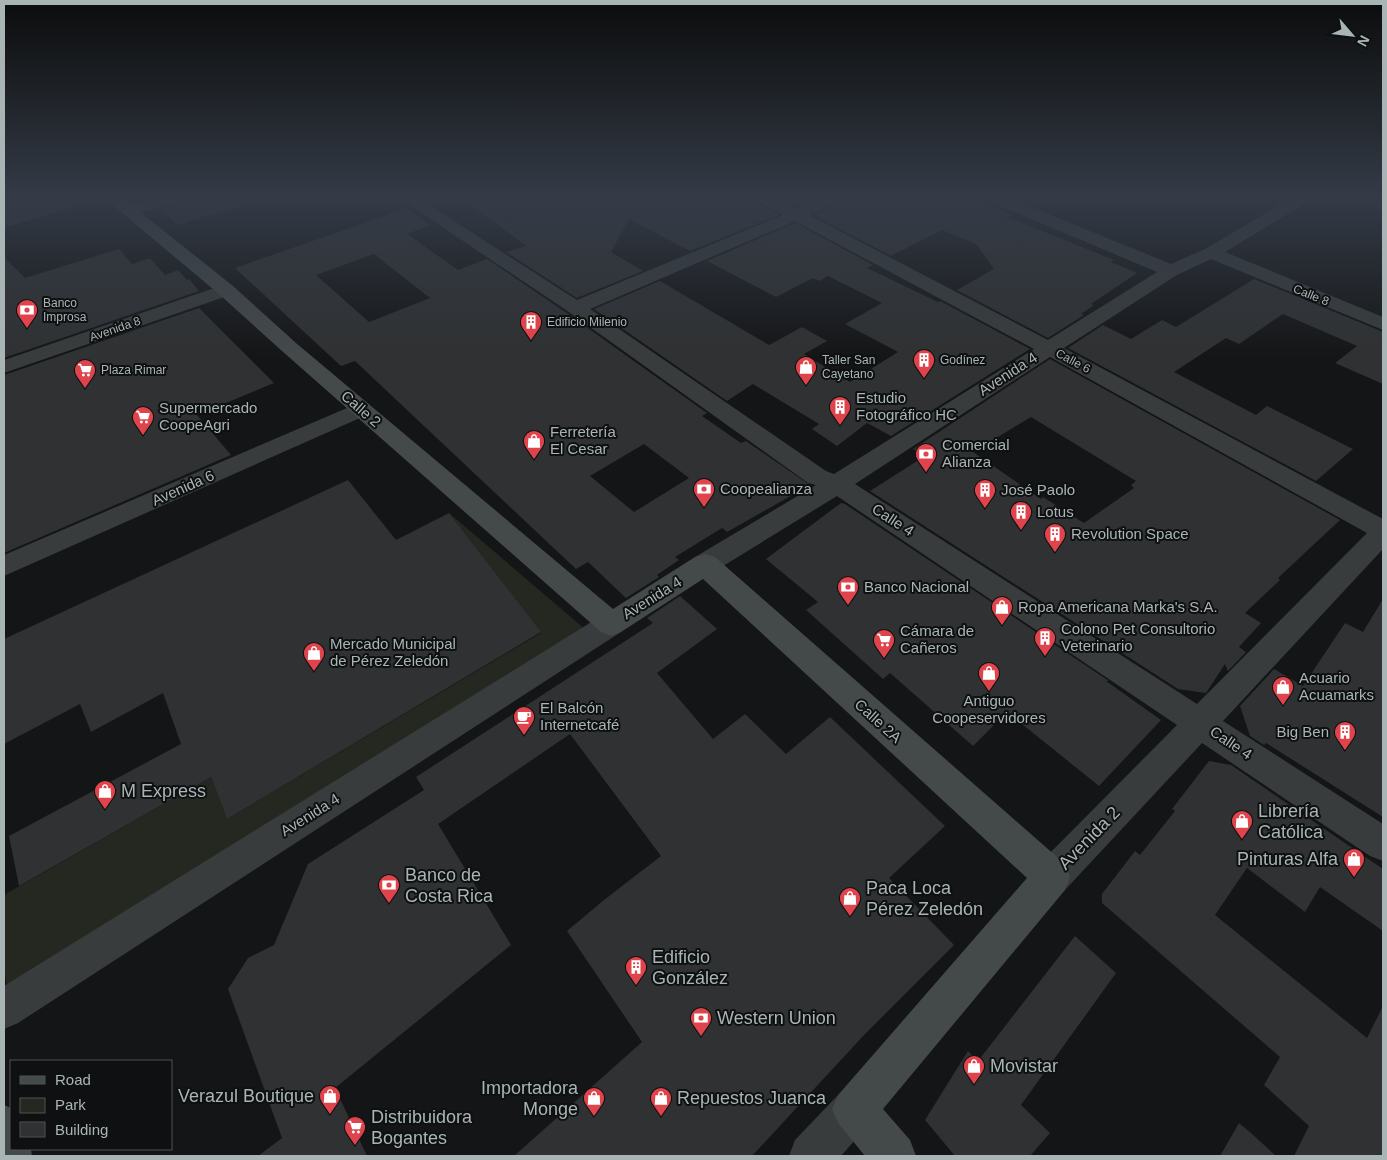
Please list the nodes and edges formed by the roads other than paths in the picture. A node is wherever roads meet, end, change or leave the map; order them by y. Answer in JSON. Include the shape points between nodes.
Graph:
{"nodes":[{"id":1,"x":176,"y":250,"type":"edge"},
{"id":2,"x":492,"y":250,"type":"edge"},
{"id":3,"x":712,"y":250,"type":"edge"},
{"id":4,"x":862,"y":250,"type":"edge"},
{"id":5,"x":1121,"y":250,"type":"edge"},
{"id":6,"x":1217,"y":250,"type":"edge"},
{"id":7,"x":1211,"y":254,"type":"junction"},
{"id":8,"x":1171,"y":271,"type":"junction"},
{"id":9,"x":226,"y":290,"type":"junction"},
{"id":10,"x":576,"y":308,"type":"junction"},
{"id":11,"x":1383,"y":324,"type":"edge"},
{"id":12,"x":1048,"y":348,"type":"junction"},
{"id":13,"x":4,"y":368,"type":"edge"},
{"id":14,"x":361,"y":409,"type":"junction"},
{"id":15,"x":837,"y":484,"type":"junction"},
{"id":16,"x":1383,"y":531,"type":"edge"},
{"id":17,"x":705,"y":564,"type":"junction"},
{"id":18,"x":4,"y":566,"type":"edge"},
{"id":19,"x":611,"y":624,"type":"junction"},
{"id":20,"x":1200,"y":722,"type":"junction"},
{"id":21,"x":1383,"y":844,"type":"edge"},
{"id":22,"x":1052,"y":877,"type":"junction"},
{"id":23,"x":4,"y":1009,"type":"edge"},
{"id":24,"x":854,"y":1109,"type":"junction"},
{"id":25,"x":4,"y":1127,"type":"edge"},
{"id":26,"x":10,"y":1156,"type":"edge"},
{"id":27,"x":811,"y":1156,"type":"edge"},
{"id":28,"x":894,"y":1156,"type":"edge"}],
"edges":[{"from":1,"to":9,"type":"main road","name":"Calle 2"},
{"from":2,"to":10,"type":"street","name":"Calle 4"},
{"from":3,"to":10,"type":"street"},
{"from":4,"to":12,"type":"street","name":"Calle 6"},
{"from":5,"to":8,"type":"street"},
{"from":6,"to":7,"type":"street","name":"Avenida 4"},
{"from":7,"to":8,"type":"street","name":"Avenida 4"},
{"from":7,"to":11,"type":"street","name":"Calle 8"},
{"from":8,"to":12,"type":"street","name":"Avenida 4"},
{"from":9,"to":13,"type":"street","name":"Avenida 8"},
{"from":9,"to":14,"type":"main road","name":"Calle 2"},
{"from":10,"to":15,"type":"street","name":"Calle 4","via":[[817,477]]},
{"from":12,"to":15,"type":"street","name":"Avenida 4"},
{"from":12,"to":16,"type":"street","name":"Calle 6"},
{"from":14,"to":18,"type":"street","name":"Avenida 6"},
{"from":14,"to":19,"type":"main road","name":"Calle 2"},
{"from":15,"to":17,"type":"street","name":"Avenida 4"},
{"from":15,"to":20,"type":"street","name":"Calle 4"},
{"from":16,"to":20,"type":"street","name":"Avenida 2"},
{"from":17,"to":19,"type":"main road","name":"Avenida 4"},
{"from":17,"to":22,"type":"main road","name":"Calle 2A"},
{"from":19,"to":23,"type":"street","name":"Avenida 4"},
{"from":20,"to":21,"type":"street","name":"Calle 4"},
{"from":20,"to":22,"type":"street","name":"Avenida 2"},
{"from":22,"to":24,"type":"main road","name":"Avenida 2"},
{"from":24,"to":27,"type":"street","name":"Avenida 2"},
{"from":24,"to":28,"type":"main road"},
{"from":25,"to":26,"type":"main road"}]}
